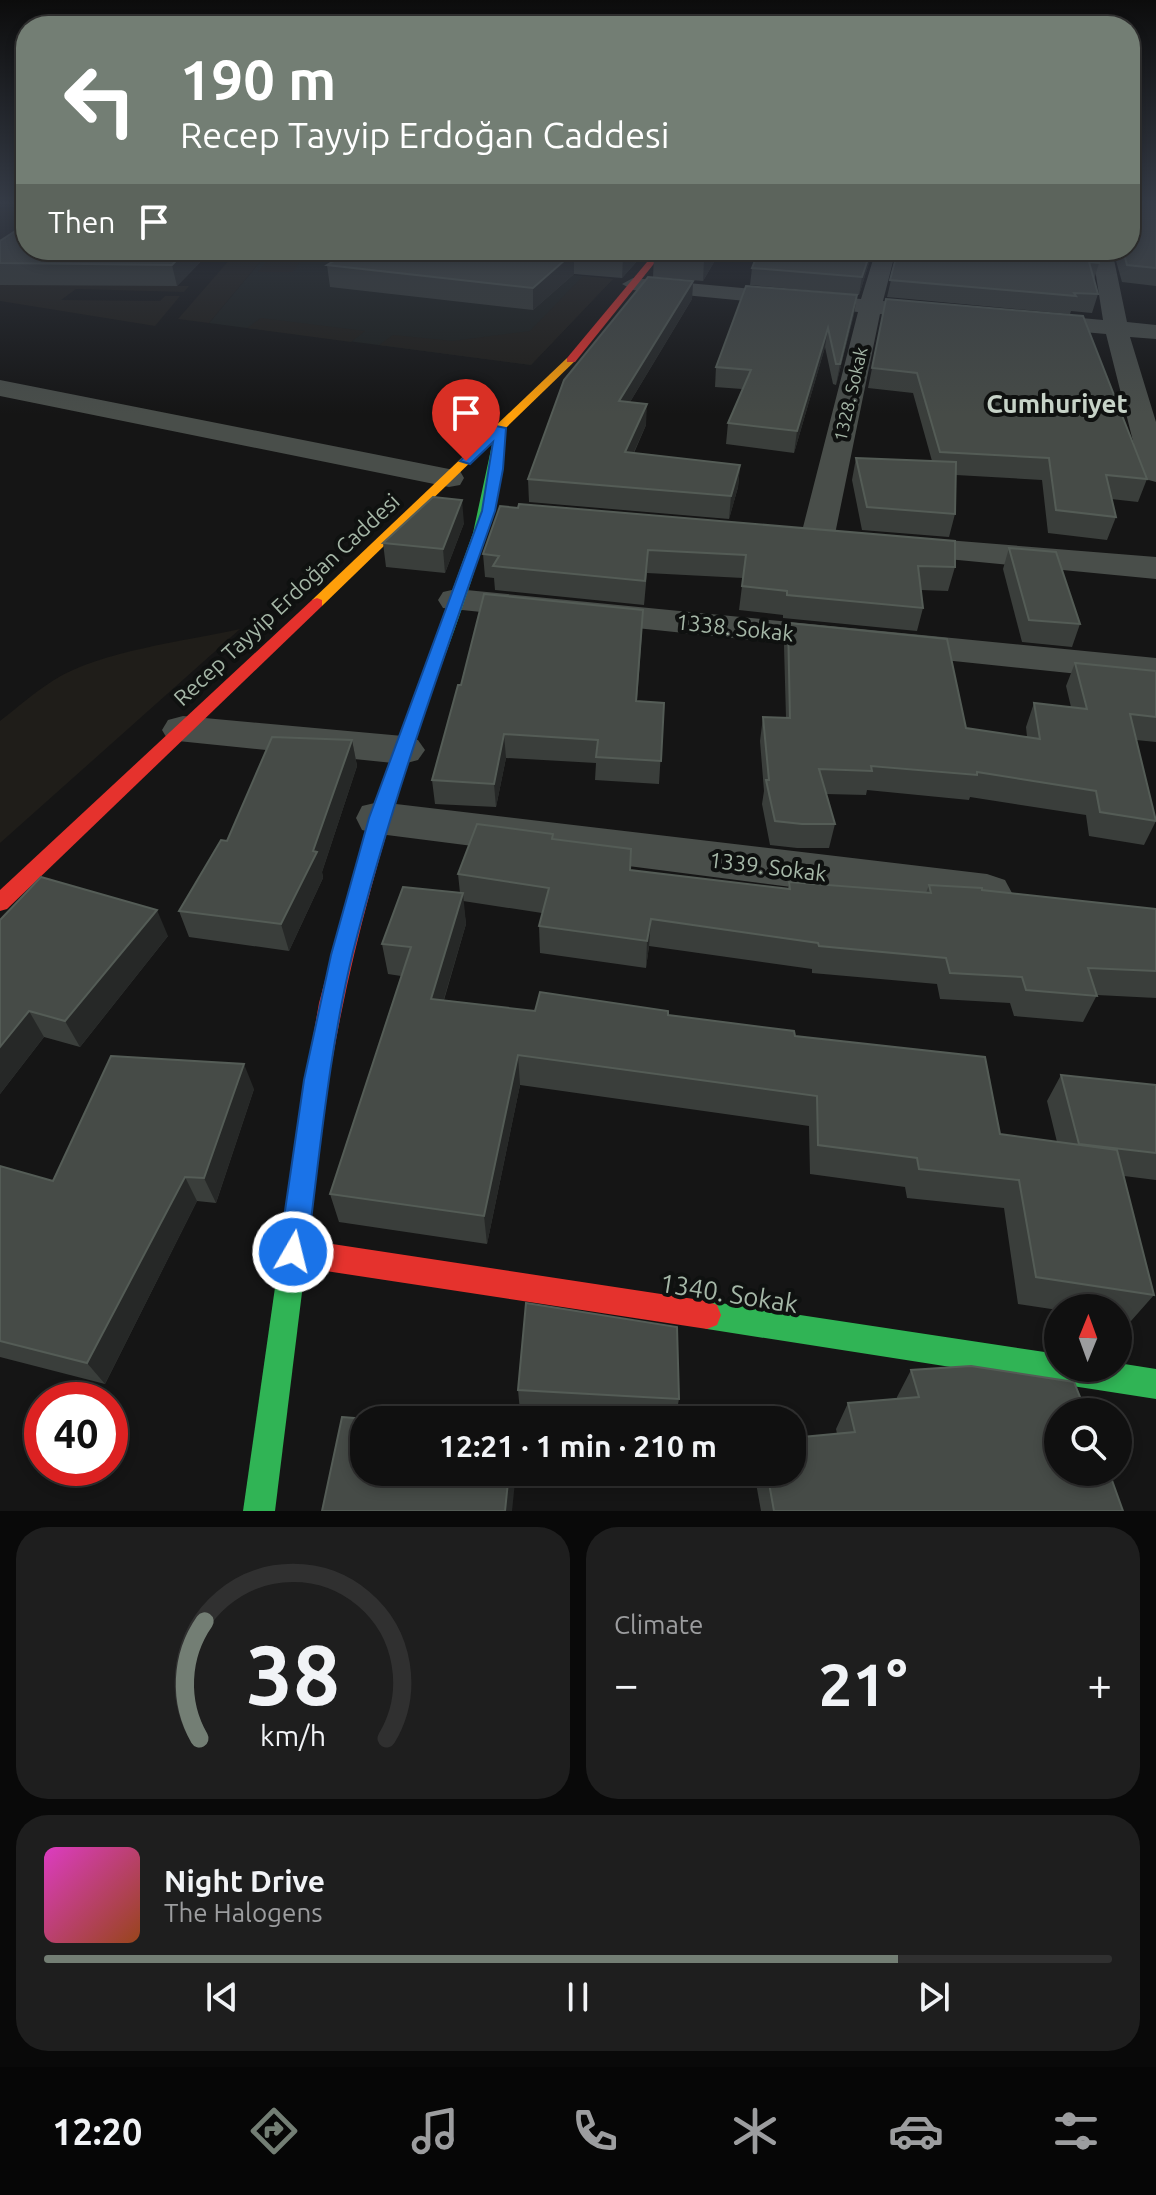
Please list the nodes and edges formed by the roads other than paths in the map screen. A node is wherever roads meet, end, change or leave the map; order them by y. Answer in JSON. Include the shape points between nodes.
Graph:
{"nodes":[{"id":1,"x":640,"y":273,"type":"edge"},
{"id":2,"x":880,"y":273,"type":"edge"},
{"id":3,"x":1106,"y":273,"type":"edge"},
{"id":4,"x":630,"y":284,"type":"junction"},
{"id":5,"x":870,"y":307,"type":"junction"},
{"id":6,"x":962,"y":315,"type":"edge"},
{"id":7,"x":1008,"y":319,"type":"edge"},
{"id":8,"x":1116,"y":328,"type":"junction"},
{"id":9,"x":1156,"y":332,"type":"edge"},
{"id":10,"x":0,"y":388,"type":"edge"},
{"id":11,"x":500,"y":428,"type":"junction"},
{"id":12,"x":1156,"y":473,"type":"edge"},
{"id":13,"x":449,"y":478,"type":"junction"},
{"id":14,"x":1156,"y":568,"type":"edge"},
{"id":15,"x":456,"y":600,"type":"junction"},
{"id":16,"x":1156,"y":670,"type":"edge"},
{"id":17,"x":183,"y":730,"type":"junction"},
{"id":18,"x":403,"y":750,"type":"junction"},
{"id":19,"x":379,"y":818,"type":"junction"},
{"id":20,"x":1029,"y":899,"type":"edge"},
{"id":21,"x":0,"y":903,"type":"edge"},
{"id":22,"x":293,"y":1252,"type":"junction"},
{"id":23,"x":1156,"y":1384,"type":"edge"},
{"id":24,"x":259,"y":1511,"type":"edge"}],
"edges":[{"from":1,"to":4,"type":"street","name":"Recep Tayyip Erdoğan Caddesi"},
{"from":2,"to":5,"type":"street","name":"1328. Sokak"},
{"from":3,"to":8,"type":"street"},
{"from":4,"to":5,"type":"street"},
{"from":4,"to":11,"type":"street","name":"Recep Tayyip Erdoğan Caddesi","via":[[558,375]]},
{"from":5,"to":6,"type":"street"},
{"from":5,"to":14,"type":"street","name":"1328. Sokak","via":[[829,540]]},
{"from":7,"to":8,"type":"street"},
{"from":8,"to":9,"type":"street"},
{"from":8,"to":12,"type":"street"},
{"from":10,"to":13,"type":"street"},
{"from":11,"to":13,"type":"street","name":"Recep Tayyip Erdoğan Caddesi"},
{"from":11,"to":15,"type":"street","via":[[497,469],[504,512]]},
{"from":13,"to":17,"type":"street","name":"Recep Tayyip Erdoğan Caddesi"},
{"from":15,"to":16,"type":"street","name":"1338. Sokak"},
{"from":15,"to":18,"type":"street"},
{"from":17,"to":18,"type":"street"},
{"from":17,"to":21,"type":"street","name":"Recep Tayyip Erdoğan Caddesi"},
{"from":18,"to":19,"type":"street"},
{"from":19,"to":20,"type":"street","name":"1339. Sokak"},
{"from":19,"to":22,"type":"street","via":[[316,1080]]},
{"from":22,"to":23,"type":"street","name":"1340. Sokak"},
{"from":22,"to":24,"type":"street"}]}
